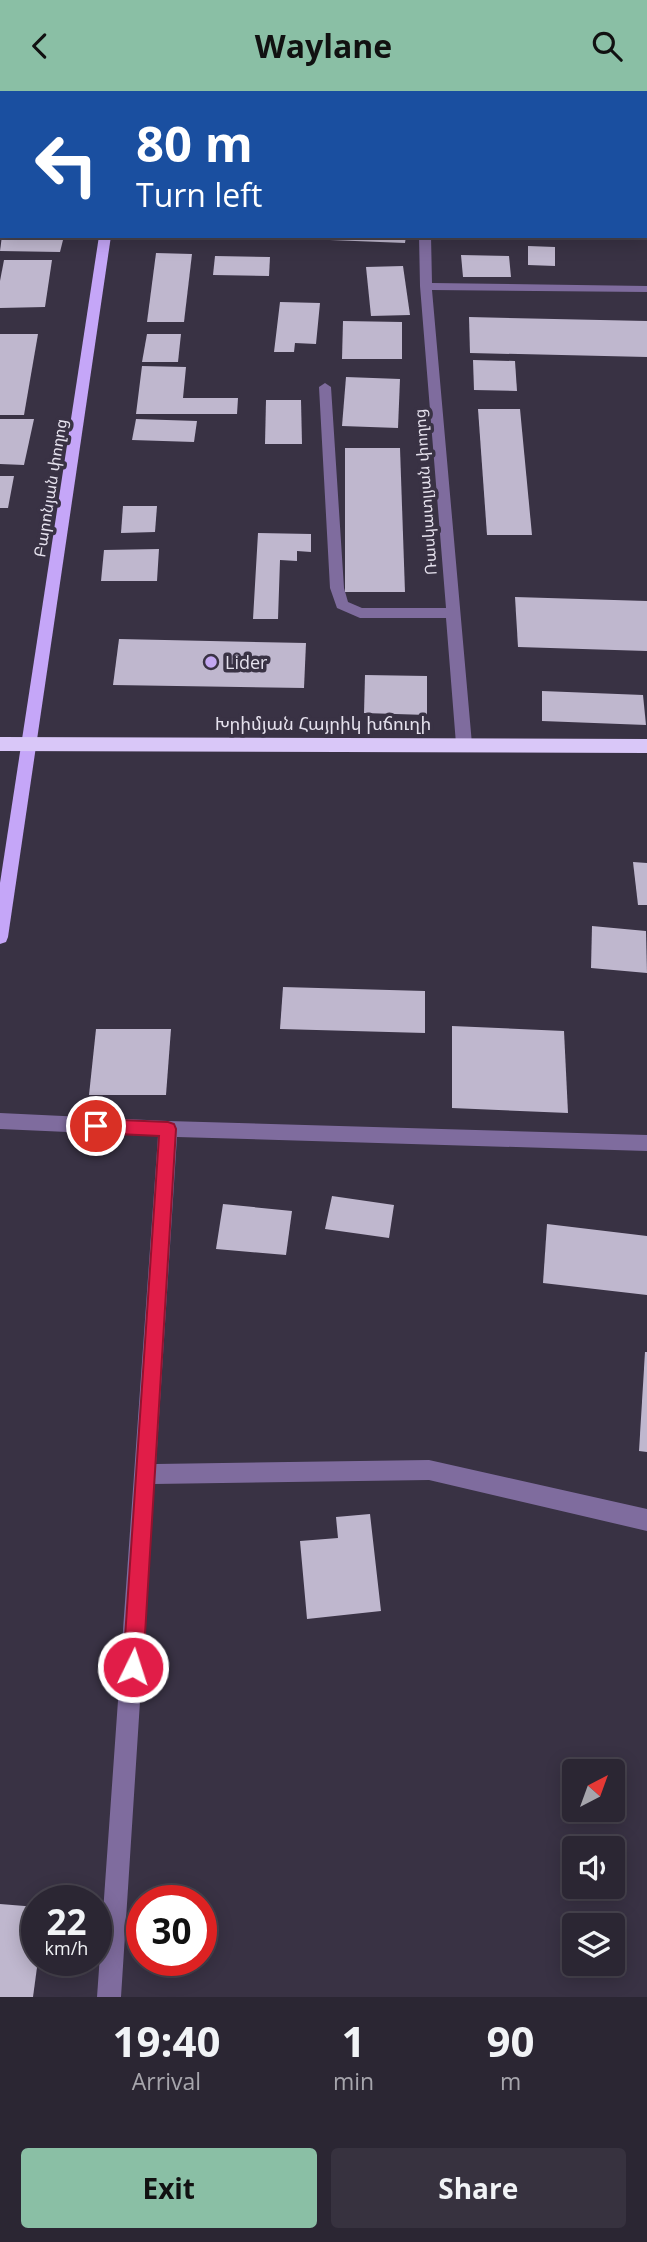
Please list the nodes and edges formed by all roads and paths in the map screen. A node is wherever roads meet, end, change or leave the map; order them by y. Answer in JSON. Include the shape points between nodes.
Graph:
{"nodes":[{"id":1,"x":105,"y":238,"type":"edge"},
{"id":2,"x":425,"y":238,"type":"edge"},
{"id":3,"x":426,"y":286,"type":"junction"},
{"id":4,"x":647,"y":289,"type":"edge"},
{"id":5,"x":325,"y":387,"type":"dead end"},
{"id":6,"x":452,"y":613,"type":"junction"},
{"id":7,"x":0,"y":744,"type":"edge"},
{"id":8,"x":29,"y":744,"type":"junction"},
{"id":9,"x":464,"y":744,"type":"junction"},
{"id":10,"x":647,"y":746,"type":"edge"},
{"id":11,"x":0,"y":937,"type":"edge"},
{"id":12,"x":0,"y":1121,"type":"edge"},
{"id":13,"x":168,"y":1129,"type":"junction"},
{"id":14,"x":647,"y":1143,"type":"edge"},
{"id":15,"x":146,"y":1474,"type":"junction"},
{"id":16,"x":647,"y":1520,"type":"edge"},
{"id":17,"x":109,"y":1997,"type":"edge"}],
"edges":[{"from":1,"to":8,"type":"main road","name":"Բարոնյան փողոց"},
{"from":2,"to":3,"type":"street","name":"Ռասկատլյան փողոց"},
{"from":3,"to":4,"type":"street"},
{"from":3,"to":6,"type":"street","name":"Ռասկատլյան փողոց"},
{"from":5,"to":6,"type":"street","via":[[337,589],[342,605],[360,613]]},
{"from":6,"to":9,"type":"street","name":"Ռասկատլյան փողոց"},
{"from":7,"to":8,"type":"highway","name":"Խրիմյան Հայրիկ խճուղի"},
{"from":8,"to":9,"type":"highway","name":"Խրիմյան Հայրիկ խճուղի"},
{"from":8,"to":11,"type":"main road","name":"Բարոնյան փողոց"},
{"from":9,"to":10,"type":"highway","name":"Խրիմյան Հայրիկ խճուղի"},
{"from":12,"to":13,"type":"street"},
{"from":13,"to":14,"type":"street"},
{"from":13,"to":15,"type":"street"},
{"from":15,"to":16,"type":"street","via":[[429,1470]]},
{"from":15,"to":17,"type":"street"}]}
